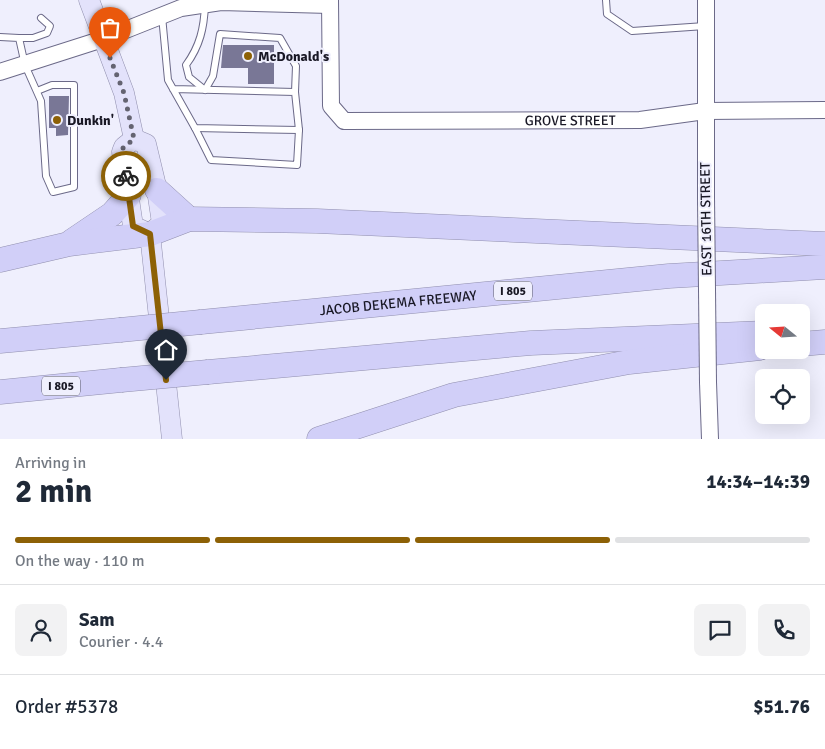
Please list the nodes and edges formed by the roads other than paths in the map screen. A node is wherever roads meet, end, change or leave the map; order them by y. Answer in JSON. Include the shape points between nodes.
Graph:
{"nodes":[{"id":1,"x":89,"y":0,"type":"edge"},
{"id":2,"x":606,"y":0,"type":"edge"},
{"id":3,"x":706,"y":0,"type":"edge"},
{"id":4,"x":241,"y":1,"type":"edge"},
{"id":5,"x":330,"y":3,"type":"edge"},
{"id":6,"x":205,"y":5,"type":"junction"},
{"id":7,"x":162,"y":15,"type":"junction"},
{"id":8,"x":41,"y":18,"type":"dead end"},
{"id":9,"x":706,"y":26,"type":"junction"},
{"id":10,"x":0,"y":37,"type":"edge"},
{"id":11,"x":19,"y":38,"type":"junction"},
{"id":12,"x":103,"y":39,"type":"junction"},
{"id":13,"x":25,"y":65,"type":"junction"},
{"id":14,"x":0,"y":72,"type":"edge"},
{"id":15,"x":173,"y":89,"type":"junction"},
{"id":16,"x":205,"y":90,"type":"junction"},
{"id":17,"x":37,"y":91,"type":"junction"},
{"id":18,"x":296,"y":92,"type":"junction"},
{"id":19,"x":825,"y":110,"type":"edge"},
{"id":20,"x":705,"y":111,"type":"junction"},
{"id":21,"x":195,"y":128,"type":"junction"},
{"id":22,"x":299,"y":130,"type":"junction"},
{"id":23,"x":134,"y":139,"type":"junction"},
{"id":24,"x":157,"y":190,"type":"junction"},
{"id":25,"x":129,"y":195,"type":"junction"},
{"id":26,"x":189,"y":218,"type":"junction"},
{"id":27,"x":150,"y":234,"type":"junction"},
{"id":28,"x":69,"y":244,"type":"junction"},
{"id":29,"x":825,"y":244,"type":"edge"},
{"id":30,"x":0,"y":260,"type":"edge"},
{"id":31,"x":825,"y":267,"type":"edge"},
{"id":32,"x":825,"y":330,"type":"edge"},
{"id":33,"x":810,"y":331,"type":"edge"},
{"id":34,"x":755,"y":333,"type":"edge"},
{"id":35,"x":0,"y":341,"type":"edge"},
{"id":36,"x":825,"y":342,"type":"edge"},
{"id":37,"x":810,"y":343,"type":"edge"},
{"id":38,"x":755,"y":348,"type":"edge"},
{"id":39,"x":0,"y":392,"type":"edge"},
{"id":40,"x":172,"y":439,"type":"edge"},
{"id":41,"x":319,"y":439,"type":"edge"},
{"id":42,"x":710,"y":439,"type":"edge"}],
"edges":[{"from":1,"to":12,"type":"main road"},
{"from":2,"to":9,"type":"lane","via":[[607,14],[632,31]]},
{"from":3,"to":9,"type":"street","name":"EAST 16TH STREET"},
{"from":4,"to":5,"type":"street"},
{"from":4,"to":6,"type":"street"},
{"from":5,"to":20,"type":"street","name":"GROVE STREET","via":[[331,106],[344,121],[640,120]]},
{"from":6,"to":7,"type":"street","via":[[181,8]]},
{"from":6,"to":16,"type":"lane","via":[[199,42],[186,65],[189,77]]},
{"from":7,"to":12,"type":"street"},
{"from":7,"to":15,"type":"lane","via":[[168,80]]},
{"from":8,"to":11,"type":"lane","via":[[50,26],[46,33]]},
{"from":9,"to":20,"type":"street","name":"EAST 16TH STREET"},
{"from":10,"to":11,"type":"lane"},
{"from":11,"to":13,"type":"lane"},
{"from":12,"to":13,"type":"street"},
{"from":12,"to":23,"type":"main road","via":[[124,93]]},
{"from":13,"to":14,"type":"street"},
{"from":13,"to":17,"type":"lane"},
{"from":15,"to":16,"type":"lane"},
{"from":15,"to":21,"type":"lane"},
{"from":16,"to":18,"type":"lane"},
{"from":16,"to":18,"type":"lane","via":[[213,76],[220,34],[280,38],[296,66]]},
{"from":17,"to":17,"type":"lane","via":[[52,85],[74,85],[74,187],[53,192],[46,176],[41,100]]},
{"from":18,"to":22,"type":"lane"},
{"from":19,"to":20,"type":"street","name":"GROVE STREET"},
{"from":20,"to":42,"type":"street","name":"EAST 16TH STREET","bridge":true},
{"from":21,"to":22,"type":"lane"},
{"from":21,"to":22,"type":"lane","via":[[212,160],[297,165]]},
{"from":23,"to":24,"type":"main road","via":[[146,144]]},
{"from":23,"to":25,"type":"main road","via":[[122,152]]},
{"from":24,"to":26,"type":"highway"},
{"from":24,"to":27,"type":"main road","via":[[162,224]]},
{"from":25,"to":27,"type":"main road","via":[[133,226]]},
{"from":25,"to":28,"type":"highway","via":[[112,214]]},
{"from":26,"to":27,"type":"highway"},
{"from":26,"to":29,"type":"highway","via":[[327,221]]},
{"from":27,"to":28,"type":"highway"},
{"from":27,"to":40,"type":"main road"},
{"from":28,"to":30,"type":"highway"},
{"from":31,"to":35,"type":"highway","name":"JACOB DEKEMA FREEWAY","number":"I 805","bridge":true,"via":[[669,276]]},
{"from":32,"to":33,"type":"highway"},
{"from":34,"to":39,"type":"highway","number":"I 805","bridge":true,"via":[[531,343]]},
{"from":36,"to":37,"type":"highway"},
{"from":38,"to":41,"type":"highway","via":[[630,362],[454,396]]}]}
